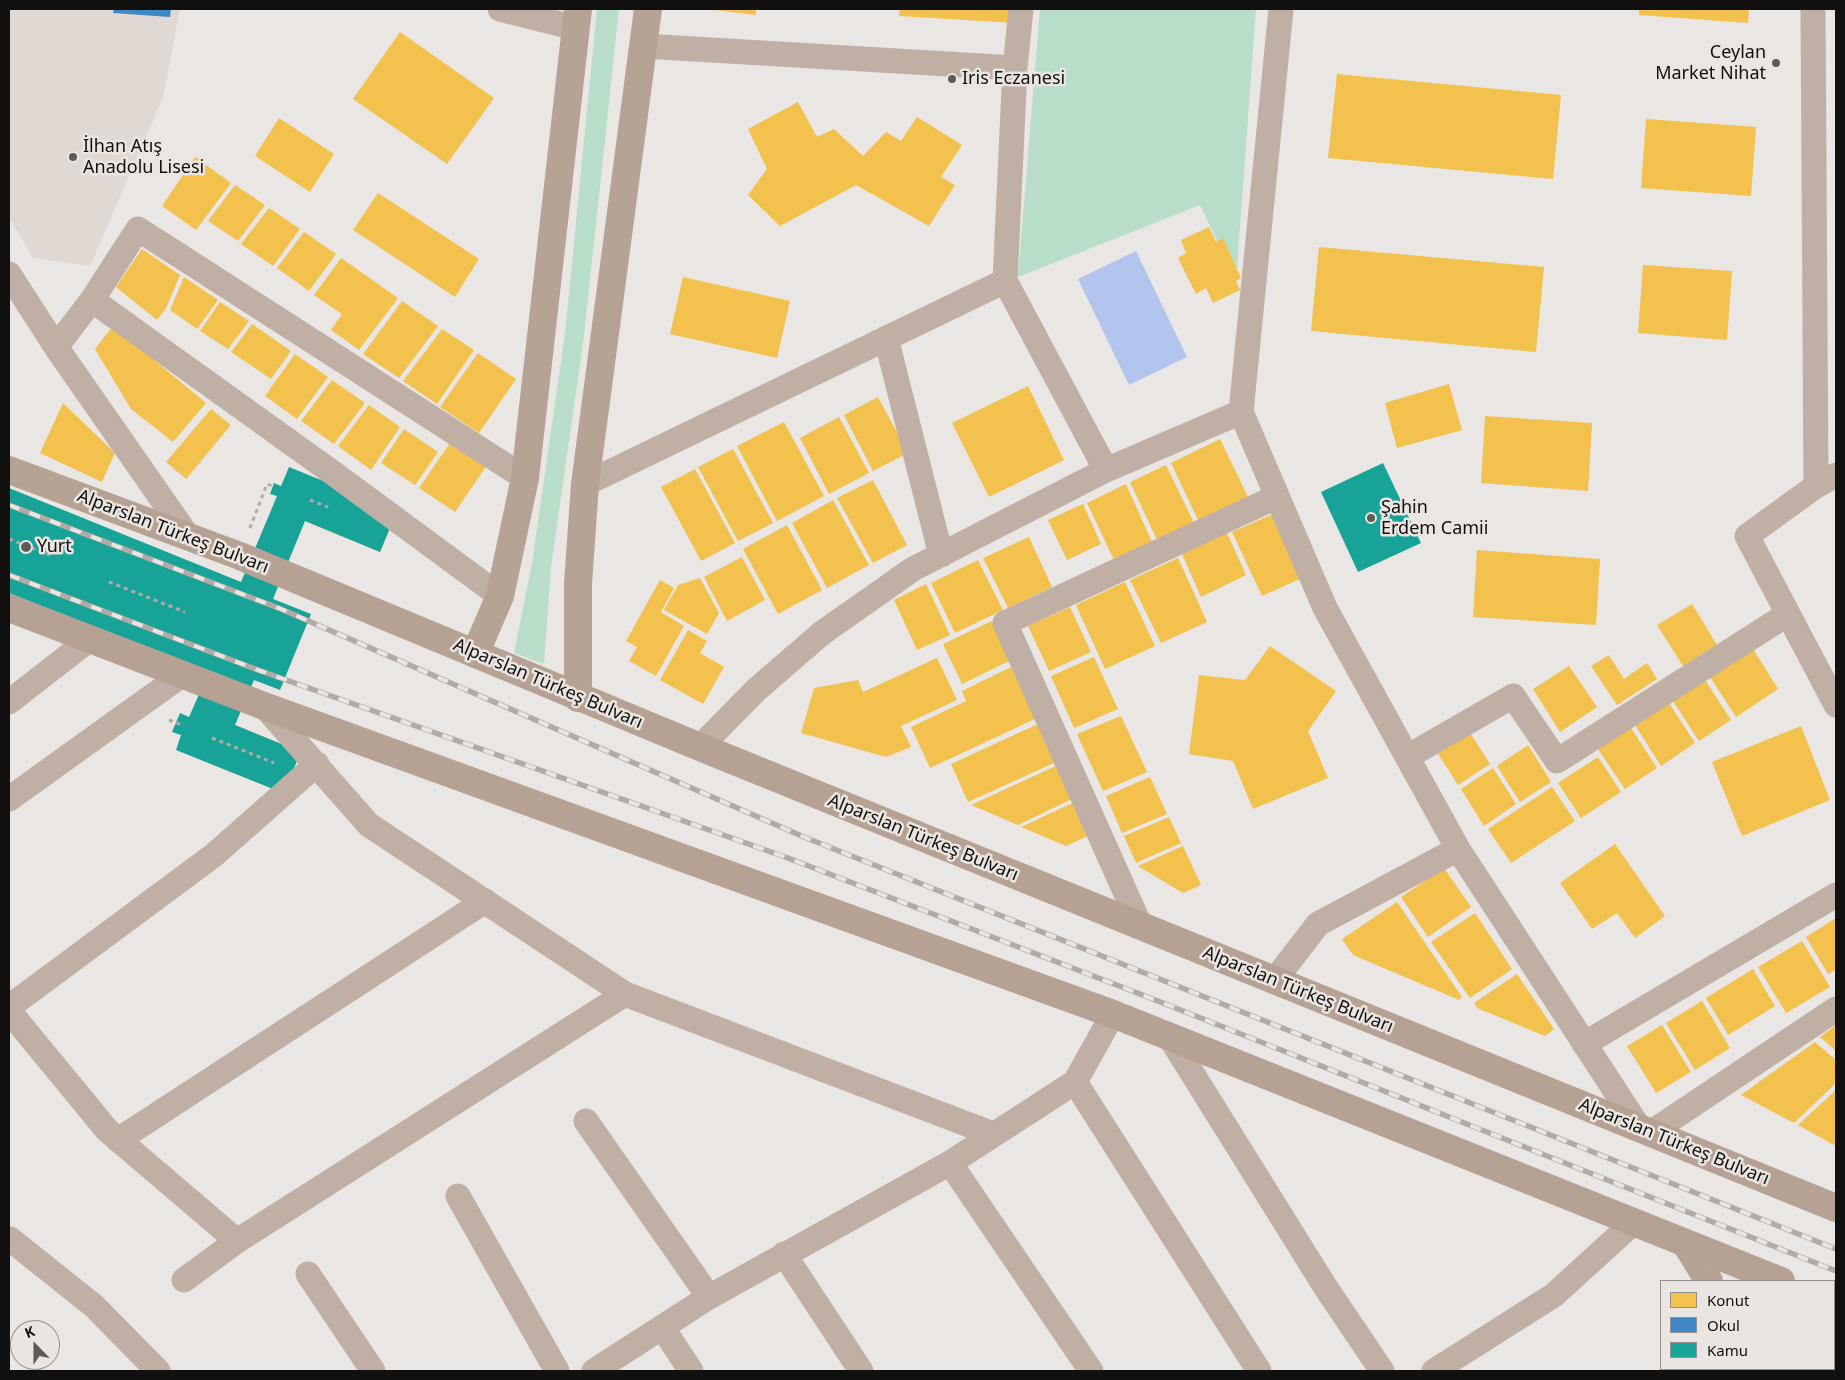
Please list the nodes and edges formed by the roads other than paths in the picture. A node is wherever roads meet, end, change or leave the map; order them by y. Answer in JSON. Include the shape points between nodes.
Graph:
{"nodes":[{"id":1,"x":500,"y":9,"type":"edge"},
{"id":2,"x":648,"y":9,"type":"edge"},
{"id":3,"x":1021,"y":9,"type":"edge"},
{"id":4,"x":1282,"y":9,"type":"edge"},
{"id":5,"x":1813,"y":9,"type":"edge"},
{"id":6,"x":577,"y":18,"type":"edge"},
{"id":7,"x":644,"y":46,"type":"junction"},
{"id":8,"x":1014,"y":68,"type":"junction"},
{"id":9,"x":9,"y":274,"type":"edge"},
{"id":10,"x":1005,"y":281,"type":"junction"},
{"id":11,"x":92,"y":300,"type":"junction"},
{"id":12,"x":886,"y":338,"type":"junction"},
{"id":13,"x":56,"y":347,"type":"junction"},
{"id":14,"x":1241,"y":412,"type":"junction"},
{"id":15,"x":9,"y":470,"type":"edge"},
{"id":16,"x":1106,"y":470,"type":"junction"},
{"id":17,"x":525,"y":478,"type":"junction"},
{"id":18,"x":1826,"y":481,"type":"edge"},
{"id":19,"x":585,"y":484,"type":"junction"},
{"id":20,"x":1276,"y":497,"type":"junction"},
{"id":21,"x":189,"y":538,"type":"junction"},
{"id":22,"x":940,"y":555,"type":"junction"},
{"id":23,"x":500,"y":596,"type":"junction"},
{"id":24,"x":9,"y":608,"type":"edge"},
{"id":25,"x":1788,"y":614,"type":"junction"},
{"id":26,"x":90,"y":639,"type":"junction"},
{"id":27,"x":475,"y":654,"type":"junction"},
{"id":28,"x":183,"y":674,"type":"junction"},
{"id":29,"x":578,"y":698,"type":"junction"},
{"id":30,"x":9,"y":702,"type":"edge"},
{"id":31,"x":1836,"y":705,"type":"edge"},
{"id":32,"x":264,"y":706,"type":"junction"},
{"id":33,"x":700,"y":748,"type":"junction"},
{"id":34,"x":1407,"y":756,"type":"junction"},
{"id":35,"x":317,"y":764,"type":"junction"},
{"id":36,"x":9,"y":799,"type":"edge"},
{"id":37,"x":1458,"y":849,"type":"junction"},
{"id":38,"x":1836,"y":895,"type":"edge"},
{"id":39,"x":485,"y":901,"type":"junction"},
{"id":40,"x":1140,"y":926,"type":"junction"},
{"id":41,"x":1274,"y":980,"type":"junction"},
{"id":42,"x":625,"y":994,"type":"junction"},
{"id":43,"x":9,"y":1009,"type":"edge"},
{"id":44,"x":1836,"y":1009,"type":"edge"},
{"id":45,"x":1112,"y":1014,"type":"junction"},
{"id":46,"x":1169,"y":1036,"type":"junction"},
{"id":47,"x":1584,"y":1044,"type":"junction"},
{"id":48,"x":1075,"y":1082,"type":"junction"},
{"id":49,"x":586,"y":1121,"type":"dead end"},
{"id":50,"x":1646,"y":1131,"type":"junction"},
{"id":51,"x":993,"y":1134,"type":"junction"},
{"id":52,"x":118,"y":1140,"type":"junction"},
{"id":53,"x":950,"y":1163,"type":"junction"},
{"id":54,"x":458,"y":1196,"type":"dead end"},
{"id":55,"x":1836,"y":1208,"type":"edge"},
{"id":56,"x":1634,"y":1222,"type":"junction"},
{"id":57,"x":9,"y":1241,"type":"edge"},
{"id":58,"x":237,"y":1241,"type":"junction"},
{"id":59,"x":1686,"y":1244,"type":"junction"},
{"id":60,"x":784,"y":1254,"type":"junction"},
{"id":61,"x":308,"y":1274,"type":"dead end"},
{"id":62,"x":184,"y":1280,"type":"dead end"},
{"id":63,"x":1708,"y":1280,"type":"edge"},
{"id":64,"x":1778,"y":1280,"type":"edge"},
{"id":65,"x":709,"y":1297,"type":"junction"},
{"id":66,"x":662,"y":1327,"type":"junction"},
{"id":67,"x":156,"y":1370,"type":"edge"},
{"id":68,"x":373,"y":1371,"type":"edge"},
{"id":69,"x":558,"y":1371,"type":"edge"},
{"id":70,"x":594,"y":1371,"type":"edge"},
{"id":71,"x":691,"y":1371,"type":"edge"},
{"id":72,"x":862,"y":1371,"type":"edge"},
{"id":73,"x":1091,"y":1371,"type":"edge"},
{"id":74,"x":1259,"y":1371,"type":"edge"},
{"id":75,"x":1382,"y":1371,"type":"edge"},
{"id":76,"x":1434,"y":1371,"type":"edge"}],
"edges":[{"from":1,"to":6,"type":"street"},
{"from":2,"to":7,"type":"main road"},
{"from":3,"to":8,"type":"street"},
{"from":4,"to":14,"type":"street"},
{"from":5,"to":18,"type":"street"},
{"from":6,"to":17,"type":"main road"},
{"from":7,"to":8,"type":"street"},
{"from":7,"to":19,"type":"main road"},
{"from":8,"to":10,"type":"street"},
{"from":9,"to":13,"type":"street"},
{"from":10,"to":12,"type":"street"},
{"from":10,"to":16,"type":"street"},
{"from":11,"to":13,"type":"street"},
{"from":11,"to":17,"type":"street","via":[[138,229]]},
{"from":11,"to":23,"type":"street"},
{"from":12,"to":19,"type":"street"},
{"from":12,"to":22,"type":"street"},
{"from":13,"to":21,"type":"street"},
{"from":14,"to":16,"type":"street"},
{"from":14,"to":20,"type":"street"},
{"from":15,"to":21,"type":"main road","name":"Alparslan Türkeş Bulvarı"},
{"from":16,"to":22,"type":"street"},
{"from":17,"to":23,"type":"main road"},
{"from":18,"to":25,"type":"street","via":[[1747,536]]},
{"from":19,"to":29,"type":"main road","via":[[578,584]]},
{"from":20,"to":34,"type":"street","via":[[1325,608]]},
{"from":20,"to":40,"type":"street","via":[[1005,623]]},
{"from":21,"to":27,"type":"main road","name":"Alparslan Türkeş Bulvarı"},
{"from":22,"to":33,"type":"street","via":[[913,569],[822,633],[756,690]]},
{"from":23,"to":27,"type":"main road"},
{"from":24,"to":26,"type":"main road"},
{"from":25,"to":31,"type":"street"},
{"from":25,"to":34,"type":"street","via":[[1557,761],[1513,696]]},
{"from":26,"to":28,"type":"main road"},
{"from":26,"to":30,"type":"street"},
{"from":27,"to":29,"type":"main road","name":"Alparslan Türkeş Bulvarı"},
{"from":28,"to":32,"type":"main road"},
{"from":28,"to":36,"type":"street"},
{"from":29,"to":33,"type":"main road","name":"Alparslan Türkeş Bulvarı"},
{"from":32,"to":35,"type":"street"},
{"from":32,"to":45,"type":"main road"},
{"from":33,"to":40,"type":"main road","name":"Alparslan Türkeş Bulvarı"},
{"from":34,"to":37,"type":"street"},
{"from":35,"to":39,"type":"street","via":[[369,825]]},
{"from":35,"to":43,"type":"street","via":[[214,855]]},
{"from":37,"to":41,"type":"street","via":[[1318,924]]},
{"from":37,"to":47,"type":"street"},
{"from":38,"to":47,"type":"street"},
{"from":39,"to":42,"type":"street"},
{"from":39,"to":52,"type":"street"},
{"from":40,"to":41,"type":"main road","name":"Alparslan Türkeş Bulvarı"},
{"from":41,"to":50,"type":"main road","name":"Alparslan Türkeş Bulvarı"},
{"from":42,"to":51,"type":"street"},
{"from":42,"to":58,"type":"street"},
{"from":43,"to":52,"type":"street","via":[[106,1130]]},
{"from":44,"to":50,"type":"street"},
{"from":45,"to":46,"type":"main road"},
{"from":45,"to":48,"type":"street"},
{"from":46,"to":56,"type":"main road"},
{"from":46,"to":75,"type":"street","via":[[1326,1288]]},
{"from":47,"to":50,"type":"street"},
{"from":48,"to":51,"type":"street"},
{"from":48,"to":74,"type":"street"},
{"from":49,"to":65,"type":"street"},
{"from":50,"to":55,"type":"main road","name":"Alparslan Türkeş Bulvarı"},
{"from":51,"to":53,"type":"street"},
{"from":52,"to":58,"type":"street"},
{"from":53,"to":60,"type":"street"},
{"from":53,"to":73,"type":"street"},
{"from":54,"to":69,"type":"street"},
{"from":56,"to":59,"type":"main road"},
{"from":56,"to":76,"type":"street","via":[[1554,1295]]},
{"from":57,"to":67,"type":"street","via":[[94,1306]]},
{"from":58,"to":62,"type":"street"},
{"from":59,"to":63,"type":"main road"},
{"from":59,"to":64,"type":"main road"},
{"from":60,"to":65,"type":"street"},
{"from":60,"to":72,"type":"street"},
{"from":61,"to":68,"type":"street"},
{"from":65,"to":66,"type":"street"},
{"from":66,"to":70,"type":"street"},
{"from":66,"to":71,"type":"street"}]}
